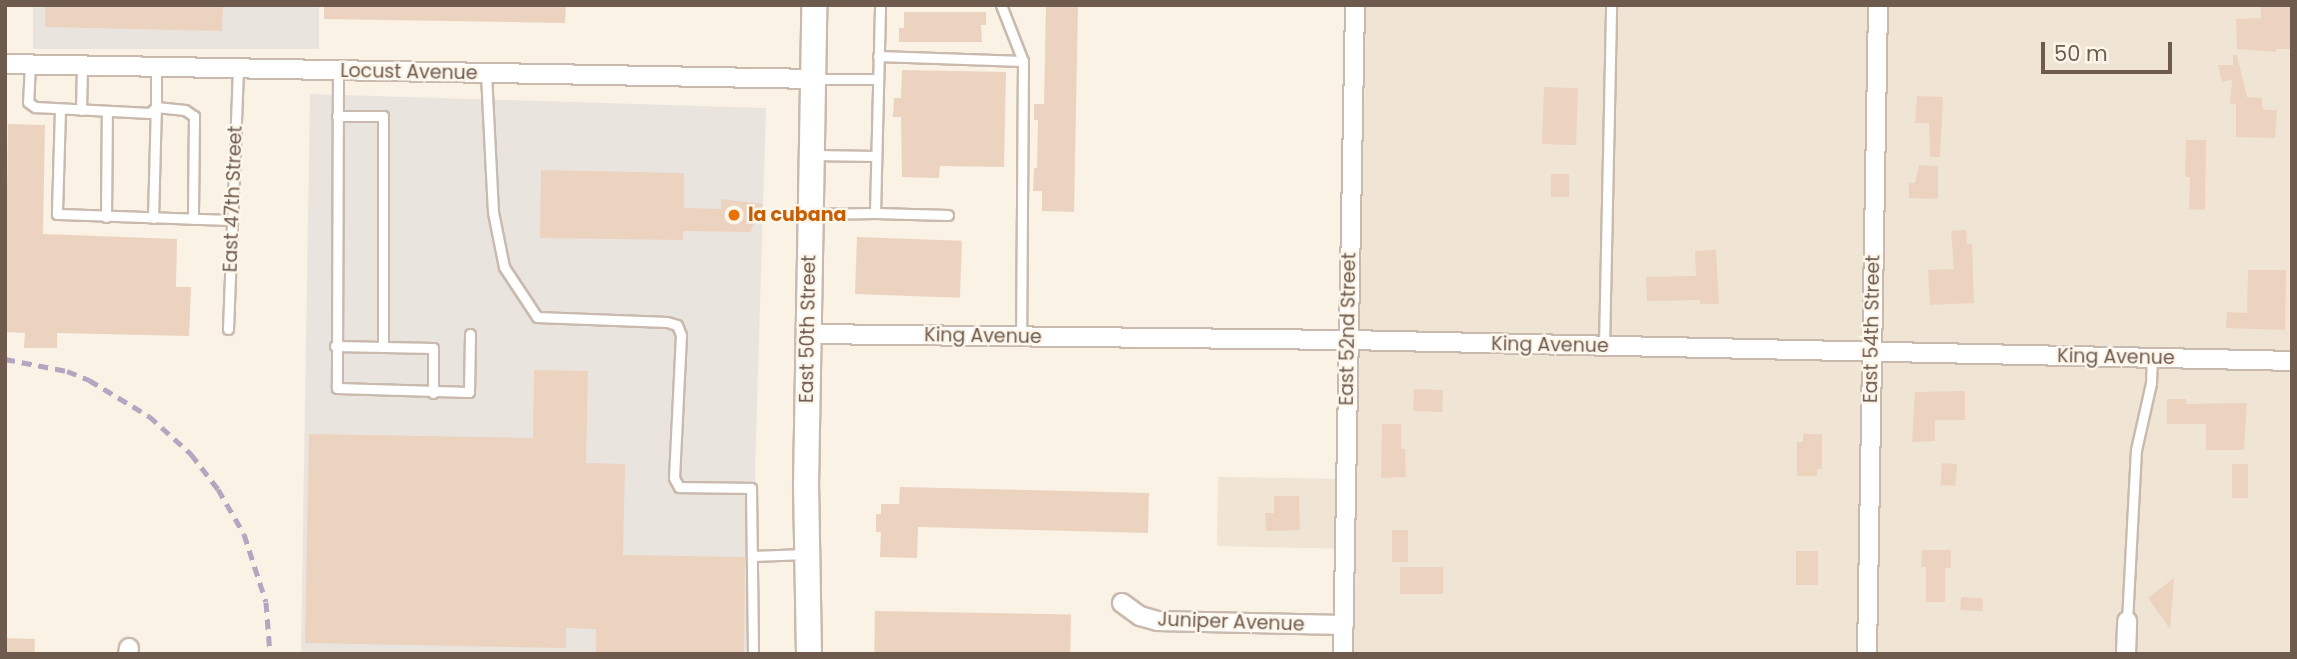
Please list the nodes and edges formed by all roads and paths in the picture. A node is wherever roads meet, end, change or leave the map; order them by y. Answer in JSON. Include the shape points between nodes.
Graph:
{"nodes":[{"id":1,"x":814,"y":5,"type":"edge"},
{"id":2,"x":880,"y":5,"type":"edge"},
{"id":3,"x":1002,"y":5,"type":"edge"},
{"id":4,"x":1354,"y":5,"type":"edge"},
{"id":5,"x":1611,"y":5,"type":"edge"},
{"id":6,"x":1878,"y":5,"type":"edge"},
{"id":7,"x":878,"y":56,"type":"junction"},
{"id":8,"x":1023,"y":61,"type":"junction"},
{"id":9,"x":5,"y":64,"type":"edge"},
{"id":10,"x":30,"y":65,"type":"junction"},
{"id":11,"x":82,"y":65,"type":"junction"},
{"id":12,"x":156,"y":67,"type":"junction"},
{"id":13,"x":238,"y":69,"type":"junction"},
{"id":14,"x":338,"y":71,"type":"junction"},
{"id":15,"x":486,"y":74,"type":"junction"},
{"id":16,"x":812,"y":79,"type":"junction"},
{"id":17,"x":877,"y":79,"type":"junction"},
{"id":18,"x":156,"y":107,"type":"junction"},
{"id":19,"x":60,"y":110,"type":"junction"},
{"id":20,"x":80,"y":110,"type":"junction"},
{"id":21,"x":107,"y":111,"type":"junction"},
{"id":22,"x":337,"y":116,"type":"junction"},
{"id":23,"x":811,"y":155,"type":"junction"},
{"id":24,"x":875,"y":156,"type":"junction"},
{"id":25,"x":875,"y":212,"type":"junction"},
{"id":26,"x":810,"y":214,"type":"junction"},
{"id":27,"x":948,"y":215,"type":"dead end"},
{"id":28,"x":106,"y":217,"type":"junction"},
{"id":29,"x":153,"y":218,"type":"junction"},
{"id":30,"x":193,"y":219,"type":"junction"},
{"id":31,"x":232,"y":220,"type":"junction"},
{"id":32,"x":229,"y":329,"type":"dead end"},
{"id":33,"x":470,"y":334,"type":"dead end"},
{"id":34,"x":807,"y":334,"type":"junction"},
{"id":35,"x":1021,"y":336,"type":"junction"},
{"id":36,"x":1348,"y":340,"type":"junction"},
{"id":37,"x":335,"y":346,"type":"junction"},
{"id":38,"x":1604,"y":346,"type":"junction"},
{"id":39,"x":383,"y":347,"type":"junction"},
{"id":40,"x":1872,"y":352,"type":"junction"},
{"id":41,"x":2152,"y":358,"type":"junction"},
{"id":42,"x":2292,"y":361,"type":"edge"},
{"id":43,"x":433,"y":393,"type":"junction"},
{"id":44,"x":807,"y":554,"type":"junction"},
{"id":45,"x":752,"y":556,"type":"junction"},
{"id":46,"x":1122,"y":603,"type":"dead end"},
{"id":47,"x":2127,"y":621,"type":"joint"},
{"id":48,"x":1344,"y":625,"type":"junction"},
{"id":49,"x":753,"y":654,"type":"edge"},
{"id":50,"x":809,"y":654,"type":"edge"},
{"id":51,"x":1343,"y":654,"type":"edge"},
{"id":52,"x":1867,"y":654,"type":"edge"},
{"id":53,"x":2126,"y":654,"type":"edge"}],
"edges":[{"from":1,"to":16,"type":"main road","name":"East 50th Street"},
{"from":2,"to":7,"type":"lane"},
{"from":3,"to":8,"type":"lane"},
{"from":4,"to":36,"type":"street","name":"East 52nd Street"},
{"from":5,"to":38,"type":"lane"},
{"from":6,"to":40,"type":"street","name":"East 54th Street"},
{"from":7,"to":8,"type":"lane"},
{"from":7,"to":17,"type":"lane"},
{"from":8,"to":35,"type":"lane"},
{"from":9,"to":10,"type":"street","name":"Locust Avenue"},
{"from":10,"to":11,"type":"street","name":"Locust Avenue"},
{"from":10,"to":19,"type":"lane","via":[[28,102]]},
{"from":11,"to":12,"type":"street","name":"Locust Avenue"},
{"from":11,"to":20,"type":"lane"},
{"from":12,"to":13,"type":"street","name":"Locust Avenue"},
{"from":12,"to":18,"type":"lane"},
{"from":13,"to":14,"type":"street","name":"Locust Avenue"},
{"from":13,"to":31,"type":"lane","name":"East 47th Street"},
{"from":14,"to":15,"type":"street","name":"Locust Avenue"},
{"from":14,"to":22,"type":"lane"},
{"from":15,"to":16,"type":"street","name":"Locust Avenue"},
{"from":15,"to":45,"type":"lane","via":[[493,212],[504,267],[537,317],[677,325],[681,335],[675,483],[679,487],[751,488]]},
{"from":16,"to":17,"type":"lane"},
{"from":16,"to":23,"type":"main road","name":"East 50th Street"},
{"from":17,"to":24,"type":"lane"},
{"from":18,"to":21,"type":"lane","via":[[150,113]]},
{"from":18,"to":29,"type":"lane"},
{"from":18,"to":30,"type":"lane","via":[[185,110],[194,116]]},
{"from":19,"to":20,"type":"lane"},
{"from":19,"to":28,"type":"lane","via":[[57,214]]},
{"from":20,"to":21,"type":"lane"},
{"from":21,"to":28,"type":"lane"},
{"from":22,"to":37,"type":"lane"},
{"from":22,"to":39,"type":"lane","via":[[383,116]]},
{"from":23,"to":24,"type":"lane"},
{"from":23,"to":26,"type":"main road","name":"East 50th Street"},
{"from":24,"to":25,"type":"lane"},
{"from":25,"to":26,"type":"lane"},
{"from":25,"to":27,"type":"lane"},
{"from":26,"to":34,"type":"main road","name":"East 50th Street"},
{"from":28,"to":29,"type":"lane"},
{"from":29,"to":30,"type":"lane"},
{"from":30,"to":31,"type":"lane"},
{"from":31,"to":32,"type":"lane","name":"East 47th Street"},
{"from":33,"to":43,"type":"lane","via":[[469,392]]},
{"from":34,"to":35,"type":"street","name":"King Avenue"},
{"from":34,"to":44,"type":"main road","name":"East 50th Street"},
{"from":35,"to":36,"type":"street","name":"King Avenue"},
{"from":36,"to":38,"type":"street","name":"King Avenue"},
{"from":36,"to":48,"type":"street","name":"East 52nd Street"},
{"from":37,"to":39,"type":"lane"},
{"from":37,"to":43,"type":"lane","via":[[337,388]]},
{"from":38,"to":40,"type":"street","name":"King Avenue"},
{"from":39,"to":43,"type":"lane","via":[[433,348]]},
{"from":40,"to":41,"type":"street","name":"King Avenue"},
{"from":40,"to":52,"type":"street","name":"East 54th Street"},
{"from":41,"to":42,"type":"street","name":"King Avenue"},
{"from":41,"to":47,"type":"lane","via":[[2136,450]]},
{"from":44,"to":45,"type":"lane"},
{"from":44,"to":50,"type":"main road","name":"East 50th Street"},
{"from":45,"to":49,"type":"lane"},
{"from":46,"to":48,"type":"street","name":"Juniper Avenue","via":[[1157,621]]},
{"from":47,"to":53,"type":"street"},
{"from":48,"to":51,"type":"street","name":"East 52nd Street"}]}
